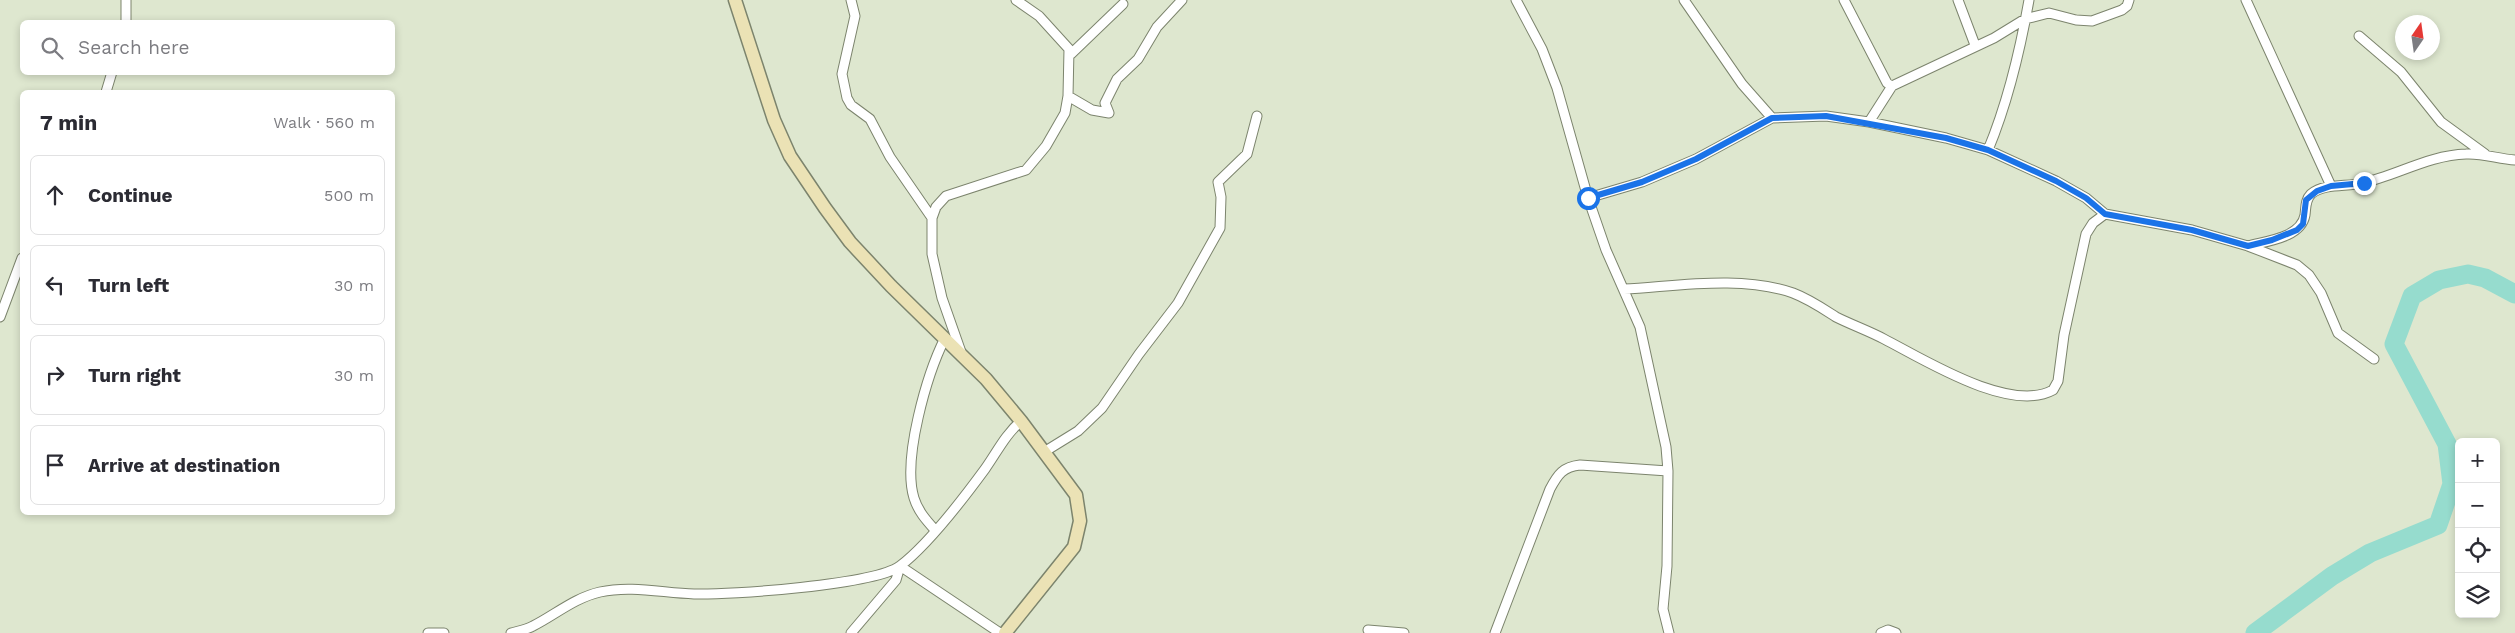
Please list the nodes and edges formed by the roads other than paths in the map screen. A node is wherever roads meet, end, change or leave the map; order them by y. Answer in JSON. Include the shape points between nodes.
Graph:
{"nodes":[{"id":1,"x":126,"y":0,"type":"edge"},
{"id":2,"x":735,"y":0,"type":"edge"},
{"id":3,"x":851,"y":0,"type":"edge"},
{"id":4,"x":1016,"y":0,"type":"edge"},
{"id":5,"x":1182,"y":0,"type":"edge"},
{"id":6,"x":1516,"y":0,"type":"edge"},
{"id":7,"x":1684,"y":0,"type":"edge"},
{"id":8,"x":1844,"y":0,"type":"edge"},
{"id":9,"x":1958,"y":0,"type":"edge"},
{"id":10,"x":2029,"y":0,"type":"edge"},
{"id":11,"x":2129,"y":0,"type":"edge"},
{"id":12,"x":2246,"y":0,"type":"edge"},
{"id":13,"x":1123,"y":4,"type":"dead end"},
{"id":14,"x":2026,"y":19,"type":"junction"},
{"id":15,"x":126,"y":20,"type":"edge"},
{"id":16,"x":2359,"y":36,"type":"dead end"},
{"id":17,"x":1975,"y":45,"type":"junction"},
{"id":18,"x":1070,"y":54,"type":"junction"},
{"id":19,"x":111,"y":75,"type":"edge"},
{"id":20,"x":1892,"y":86,"type":"junction"},
{"id":21,"x":107,"y":90,"type":"edge"},
{"id":22,"x":1068,"y":96,"type":"junction"},
{"id":23,"x":1257,"y":116,"type":"dead end"},
{"id":24,"x":1772,"y":118,"type":"junction"},
{"id":25,"x":1868,"y":122,"type":"junction"},
{"id":26,"x":1988,"y":150,"type":"junction"},
{"id":27,"x":2489,"y":156,"type":"junction"},
{"id":28,"x":2515,"y":160,"type":"edge"},
{"id":29,"x":2331,"y":186,"type":"junction"},
{"id":30,"x":1588,"y":198,"type":"junction"},
{"id":31,"x":2105,"y":214,"type":"junction"},
{"id":32,"x":932,"y":218,"type":"junction"},
{"id":33,"x":2248,"y":246,"type":"junction"},
{"id":34,"x":20,"y":263,"type":"edge"},
{"id":35,"x":1624,"y":289,"type":"junction"},
{"id":36,"x":0,"y":317,"type":"edge"},
{"id":37,"x":945,"y":338,"type":"junction"},
{"id":38,"x":961,"y":352,"type":"junction"},
{"id":39,"x":2374,"y":359,"type":"dead end"},
{"id":40,"x":1021,"y":421,"type":"junction"},
{"id":41,"x":1044,"y":452,"type":"junction"},
{"id":42,"x":1668,"y":471,"type":"junction"},
{"id":43,"x":935,"y":530,"type":"junction"},
{"id":44,"x":900,"y":566,"type":"junction"},
{"id":45,"x":1368,"y":630,"type":"dead end"},
{"id":46,"x":428,"y":633,"type":"edge"},
{"id":47,"x":444,"y":633,"type":"edge"},
{"id":48,"x":511,"y":633,"type":"edge"},
{"id":49,"x":852,"y":633,"type":"edge"},
{"id":50,"x":1000,"y":633,"type":"edge"},
{"id":51,"x":1006,"y":633,"type":"edge"},
{"id":52,"x":1404,"y":633,"type":"edge"},
{"id":53,"x":1495,"y":633,"type":"edge"},
{"id":54,"x":1669,"y":633,"type":"edge"},
{"id":55,"x":1881,"y":633,"type":"edge"},
{"id":56,"x":1896,"y":633,"type":"edge"}],
"edges":[{"from":1,"to":15,"type":"street"},
{"from":2,"to":37,"type":"street","via":[[758,74],[790,156],[850,242]]},
{"from":3,"to":32,"type":"street","via":[[855,14],[842,74],[847,98],[870,119],[890,157]]},
{"from":4,"to":18,"type":"street","via":[[1039,16]]},
{"from":5,"to":22,"type":"street","via":[[1157,26],[1138,59],[1116,79],[1105,103],[1109,113],[1092,110]]},
{"from":6,"to":30,"type":"street","via":[[1557,88]]},
{"from":7,"to":24,"type":"street","via":[[1742,84]]},
{"from":8,"to":20,"type":"street","via":[[1887,83]]},
{"from":9,"to":17,"type":"street"},
{"from":10,"to":14,"type":"street"},
{"from":11,"to":14,"type":"street","via":[[2122,10],[2092,20],[2076,20],[2049,13]]},
{"from":12,"to":29,"type":"street"},
{"from":13,"to":18,"type":"street"},
{"from":14,"to":17,"type":"street"},
{"from":14,"to":26,"type":"street","via":[[2000,123]]},
{"from":16,"to":27,"type":"street","via":[[2400,72],[2441,122]]},
{"from":17,"to":20,"type":"street"},
{"from":18,"to":22,"type":"street"},
{"from":19,"to":21,"type":"street"},
{"from":20,"to":25,"type":"street"},
{"from":22,"to":32,"type":"street","via":[[1058,127],[1026,170],[946,196],[936,206]]},
{"from":23,"to":41,"type":"street","via":[[1247,154],[1218,182],[1220,228],[1178,303],[1102,408],[1078,431]]},
{"from":24,"to":25,"type":"street","via":[[1826,116]]},
{"from":24,"to":30,"type":"street","via":[[1696,159],[1642,182]]},
{"from":25,"to":26,"type":"street"},
{"from":26,"to":31,"type":"street","via":[[2056,181],[2086,198]]},
{"from":27,"to":28,"type":"street"},
{"from":27,"to":29,"type":"street","via":[[2456,155],[2364,183]]},
{"from":29,"to":33,"type":"street","via":[[2306,200],[2303,224],[2297,230]]},
{"from":30,"to":35,"type":"street"},
{"from":31,"to":33,"type":"street","via":[[2177,226]]},
{"from":31,"to":35,"type":"street","via":[[2093,223],[2086,234],[2064,335],[2058,381],[2053,390],[2038,394],[2011,393],[1959,379],[1791,293],[1741,284],[1713,283]]},
{"from":32,"to":38,"type":"street","via":[[936,277]]},
{"from":33,"to":39,"type":"street","via":[[2297,265],[2309,275],[2321,293],[2338,333]]},
{"from":34,"to":36,"type":"street"},
{"from":35,"to":42,"type":"street","via":[[1640,327],[1666,447]]},
{"from":37,"to":38,"type":"street"},
{"from":37,"to":43,"type":"street","via":[[928,376],[911,474],[914,497],[921,515]]},
{"from":38,"to":40,"type":"street"},
{"from":40,"to":41,"type":"street"},
{"from":40,"to":43,"type":"street"},
{"from":41,"to":51,"type":"street","via":[[1076,495],[1080,521],[1074,547]]},
{"from":42,"to":53,"type":"street","via":[[1580,464],[1559,473]]},
{"from":42,"to":54,"type":"street","via":[[1663,609]]},
{"from":43,"to":44,"type":"street"},
{"from":44,"to":48,"type":"street","via":[[849,580],[721,594],[645,589],[600,592],[569,604],[532,627]]},
{"from":44,"to":49,"type":"street","via":[[896,580]]},
{"from":44,"to":50,"type":"street"},
{"from":45,"to":52,"type":"street"},
{"from":46,"to":47,"type":"street"},
{"from":55,"to":56,"type":"street","via":[[1888,630]]}]}
